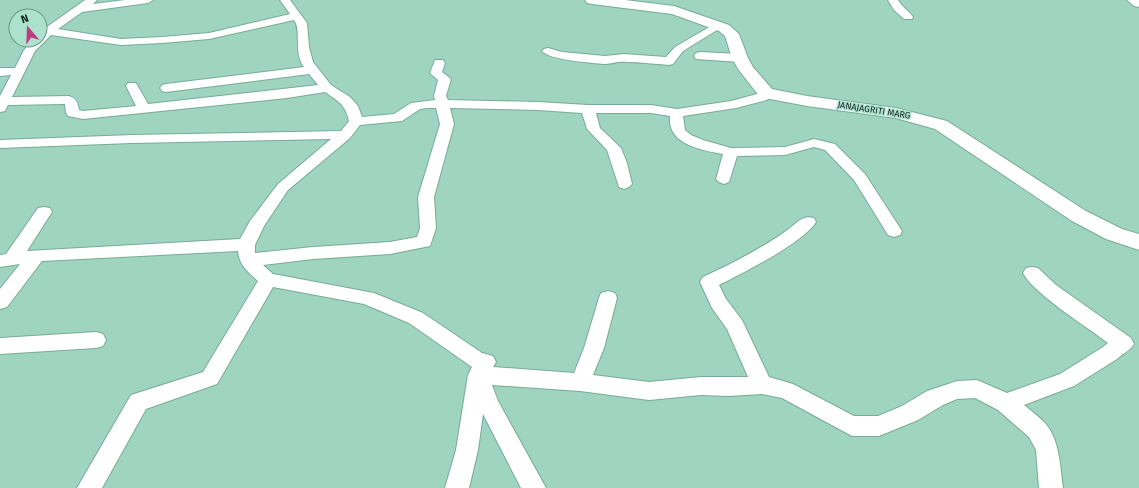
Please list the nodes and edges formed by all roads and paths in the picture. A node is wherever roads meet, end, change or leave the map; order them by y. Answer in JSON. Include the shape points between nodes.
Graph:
{"nodes":[{"id":1,"x":92,"y":0,"type":"edge"},
{"id":2,"x":148,"y":0,"type":"edge"},
{"id":3,"x":286,"y":0,"type":"edge"},
{"id":4,"x":592,"y":0,"type":"edge"},
{"id":5,"x":893,"y":0,"type":"edge"},
{"id":6,"x":1134,"y":0,"type":"edge"},
{"id":7,"x":1139,"y":3,"type":"edge"},
{"id":8,"x":80,"y":9,"type":"junction"},
{"id":9,"x":297,"y":16,"type":"junction"},
{"id":10,"x":908,"y":18,"type":"dead end"},
{"id":11,"x":718,"y":25,"type":"junction"},
{"id":12,"x":48,"y":31,"type":"joint"},
{"id":13,"x":32,"y":48,"type":"edge"},
{"id":14,"x":548,"y":51,"type":"dead end"},
{"id":15,"x":700,"y":56,"type":"dead end"},
{"id":16,"x":740,"y":58,"type":"junction"},
{"id":17,"x":439,"y":63,"type":"dead end"},
{"id":18,"x":313,"y":70,"type":"junction"},
{"id":19,"x":19,"y":71,"type":"junction"},
{"id":20,"x":0,"y":72,"type":"edge"},
{"id":21,"x":132,"y":86,"type":"dead end"},
{"id":22,"x":166,"y":88,"type":"dead end"},
{"id":23,"x":327,"y":88,"type":"junction"},
{"id":24,"x":766,"y":93,"type":"junction"},
{"id":25,"x":2,"y":104,"type":"edge"},
{"id":26,"x":441,"y":104,"type":"junction"},
{"id":27,"x":144,"y":109,"type":"junction"},
{"id":28,"x":588,"y":109,"type":"junction"},
{"id":29,"x":677,"y":113,"type":"junction"},
{"id":30,"x":356,"y":121,"type":"junction"},
{"id":31,"x":345,"y":135,"type":"junction"},
{"id":32,"x":0,"y":144,"type":"edge"},
{"id":33,"x":731,"y":152,"type":"junction"},
{"id":34,"x":724,"y":178,"type":"dead end"},
{"id":35,"x":624,"y":184,"type":"dead end"},
{"id":36,"x":44,"y":212,"type":"dead end"},
{"id":37,"x":808,"y":222,"type":"dead end"},
{"id":38,"x":894,"y":231,"type":"dead end"},
{"id":39,"x":1139,"y":242,"type":"edge"},
{"id":40,"x":246,"y":253,"type":"junction"},
{"id":41,"x":37,"y":255,"type":"junction"},
{"id":42,"x":6,"y":260,"type":"edge"},
{"id":43,"x":1032,"y":273,"type":"dead end"},
{"id":44,"x":268,"y":280,"type":"junction"},
{"id":45,"x":608,"y":298,"type":"dead end"},
{"id":46,"x":0,"y":302,"type":"edge"},
{"id":47,"x":96,"y":340,"type":"dead end"},
{"id":48,"x":0,"y":346,"type":"edge"},
{"id":49,"x":478,"y":375,"type":"junction"},
{"id":50,"x":580,"y":382,"type":"junction"},
{"id":51,"x":762,"y":385,"type":"junction"},
{"id":52,"x":1006,"y":402,"type":"junction"},
{"id":53,"x":90,"y":488,"type":"edge"},
{"id":54,"x":458,"y":488,"type":"edge"},
{"id":55,"x":534,"y":488,"type":"edge"},
{"id":56,"x":1051,"y":488,"type":"edge"}],
"edges":[{"from":1,"to":8,"type":"street"},
{"from":2,"to":8,"type":"street"},
{"from":3,"to":9,"type":"street"},
{"from":4,"to":11,"type":"street","via":[[674,10]]},
{"from":5,"to":10,"type":"street"},
{"from":6,"to":7,"type":"street"},
{"from":8,"to":12,"type":"street"},
{"from":9,"to":12,"type":"street","via":[[208,36],[128,42]]},
{"from":9,"to":18,"type":"street","via":[[302,23],[307,63]]},
{"from":11,"to":14,"type":"street","via":[[679,49],[669,61],[624,58],[605,60]]},
{"from":11,"to":16,"type":"street","via":[[732,34]]},
{"from":13,"to":19,"type":"street"},
{"from":15,"to":16,"type":"street"},
{"from":16,"to":24,"type":"street"},
{"from":17,"to":26,"type":"street","via":[[436,73],[445,79],[440,96]]},
{"from":18,"to":22,"type":"street"},
{"from":18,"to":23,"type":"street"},
{"from":19,"to":20,"type":"street"},
{"from":19,"to":25,"type":"street"},
{"from":21,"to":27,"type":"street"},
{"from":23,"to":27,"type":"street"},
{"from":23,"to":30,"type":"street","via":[[353,109]]},
{"from":24,"to":29,"type":"street","via":[[762,97],[731,104]]},
{"from":24,"to":39,"type":"street","name":"JANAJAGRITI MARG","via":[[820,103],[895,112],[941,125],[1079,216],[1114,234]]},
{"from":25,"to":27,"type":"street","via":[[69,100],[73,113],[83,115]]},
{"from":26,"to":28,"type":"street"},
{"from":26,"to":30,"type":"street","via":[[416,106],[397,118]]},
{"from":26,"to":40,"type":"street","via":[[447,124],[426,197],[428,228],[424,242],[390,248],[313,253]]},
{"from":28,"to":29,"type":"street","via":[[651,109]]},
{"from":28,"to":35,"type":"street","via":[[594,129],[614,148]]},
{"from":29,"to":33,"type":"street","via":[[676,123],[680,133],[691,140]]},
{"from":30,"to":31,"type":"street"},
{"from":31,"to":32,"type":"street"},
{"from":31,"to":40,"type":"street","via":[[283,187],[256,225]]},
{"from":33,"to":34,"type":"street"},
{"from":33,"to":38,"type":"street","via":[[785,151],[814,143],[830,147],[860,177]]},
{"from":36,"to":42,"type":"street"},
{"from":37,"to":51,"type":"street","via":[[744,266],[709,282],[734,325]]},
{"from":40,"to":41,"type":"street"},
{"from":40,"to":44,"type":"street"},
{"from":41,"to":42,"type":"street"},
{"from":41,"to":46,"type":"street"},
{"from":43,"to":52,"type":"street","via":[[1050,290],[1124,344],[1067,380]]},
{"from":44,"to":49,"type":"street","via":[[367,298],[416,318],[478,361],[486,362]]},
{"from":44,"to":53,"type":"street","via":[[210,378],[139,402]]},
{"from":45,"to":50,"type":"street","via":[[594,348]]},
{"from":47,"to":48,"type":"street"},
{"from":49,"to":50,"type":"street"},
{"from":49,"to":54,"type":"street","via":[[467,450]]},
{"from":49,"to":55,"type":"street","via":[[489,404]]},
{"from":50,"to":51,"type":"street","via":[[649,392],[701,386]]},
{"from":51,"to":52,"type":"street","via":[[786,390],[852,426],[879,426],[957,390],[977,389]]},
{"from":52,"to":56,"type":"street","via":[[1036,430],[1047,449]]}]}
